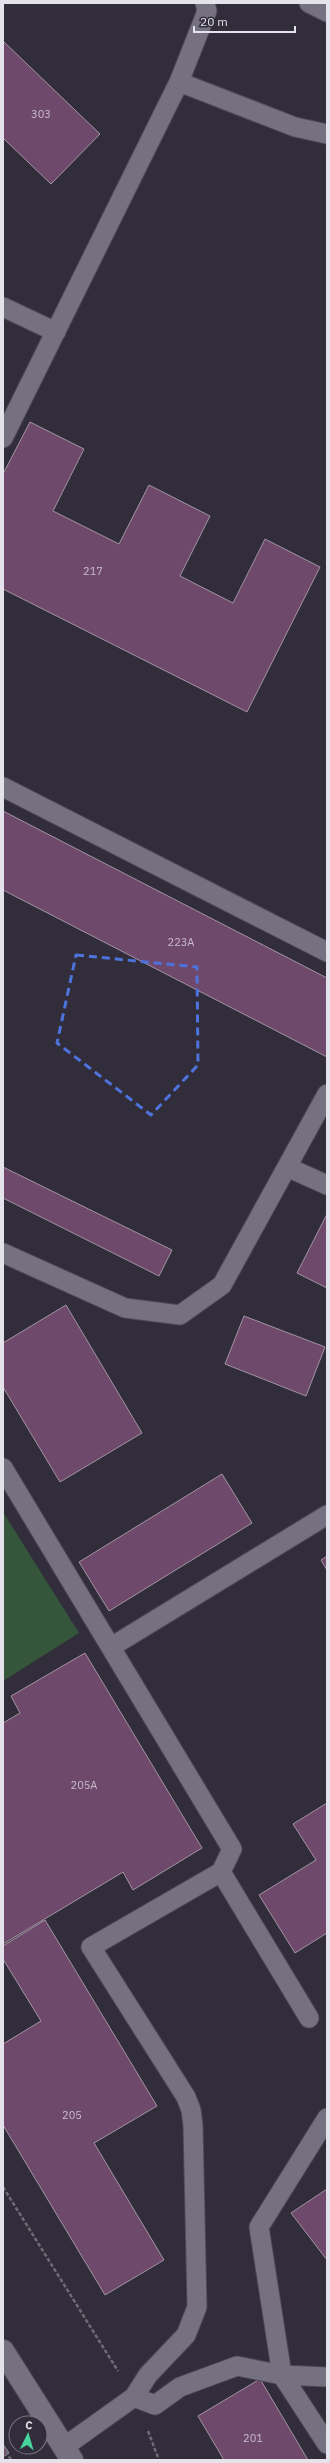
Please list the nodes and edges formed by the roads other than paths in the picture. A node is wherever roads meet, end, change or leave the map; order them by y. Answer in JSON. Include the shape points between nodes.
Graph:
{"nodes":[{"id":1,"x":205,"y":3,"type":"edge"},
{"id":2,"x":309,"y":3,"type":"edge"},
{"id":3,"x":327,"y":12,"type":"edge"},
{"id":4,"x":179,"y":82,"type":"junction"},
{"id":5,"x":327,"y":134,"type":"edge"},
{"id":6,"x":3,"y":307,"type":"edge"},
{"id":7,"x":56,"y":332,"type":"junction"},
{"id":8,"x":3,"y":438,"type":"edge"},
{"id":9,"x":3,"y":787,"type":"edge"},
{"id":10,"x":327,"y":952,"type":"edge"},
{"id":11,"x":327,"y":1094,"type":"edge"},
{"id":12,"x":287,"y":1166,"type":"junction"},
{"id":13,"x":327,"y":1185,"type":"edge"},
{"id":14,"x":3,"y":1253,"type":"edge"},
{"id":15,"x":3,"y":1468,"type":"edge"},
{"id":16,"x":327,"y":1515,"type":"edge"},
{"id":17,"x":111,"y":1647,"type":"junction"},
{"id":18,"x":221,"y":1872,"type":"junction"},
{"id":19,"x":309,"y":2018,"type":"dead end"},
{"id":20,"x":327,"y":2118,"type":"edge"},
{"id":21,"x":3,"y":2351,"type":"edge"},
{"id":22,"x":282,"y":2375,"type":"junction"},
{"id":23,"x":327,"y":2377,"type":"edge"},
{"id":24,"x":134,"y":2397,"type":"junction"},
{"id":25,"x":327,"y":2444,"type":"edge"},
{"id":26,"x":68,"y":2454,"type":"edge"}],
"edges":[{"from":1,"to":4,"type":"lane","via":[[207,11]]},
{"from":2,"to":3,"type":"lane"},
{"from":4,"to":5,"type":"lane","via":[[295,127]]},
{"from":4,"to":7,"type":"lane"},
{"from":6,"to":7,"type":"lane"},
{"from":7,"to":8,"type":"lane"},
{"from":9,"to":10,"type":"lane"},
{"from":11,"to":12,"type":"lane"},
{"from":12,"to":13,"type":"lane"},
{"from":12,"to":14,"type":"lane","via":[[222,1285],[180,1315],[124,1308]]},
{"from":15,"to":17,"type":"lane"},
{"from":16,"to":17,"type":"lane"},
{"from":17,"to":18,"type":"lane","via":[[232,1849]]},
{"from":18,"to":19,"type":"lane"},
{"from":18,"to":24,"type":"lane","via":[[91,1947],[186,2097],[193,2125],[197,2306],[186,2335],[148,2375]]},
{"from":20,"to":22,"type":"lane","via":[[259,2227]]},
{"from":21,"to":26,"type":"main road"},
{"from":22,"to":23,"type":"lane"},
{"from":22,"to":24,"type":"lane","via":[[237,2366],[180,2387],[155,2405]]},
{"from":22,"to":25,"type":"lane"},
{"from":24,"to":26,"type":"lane"}]}
